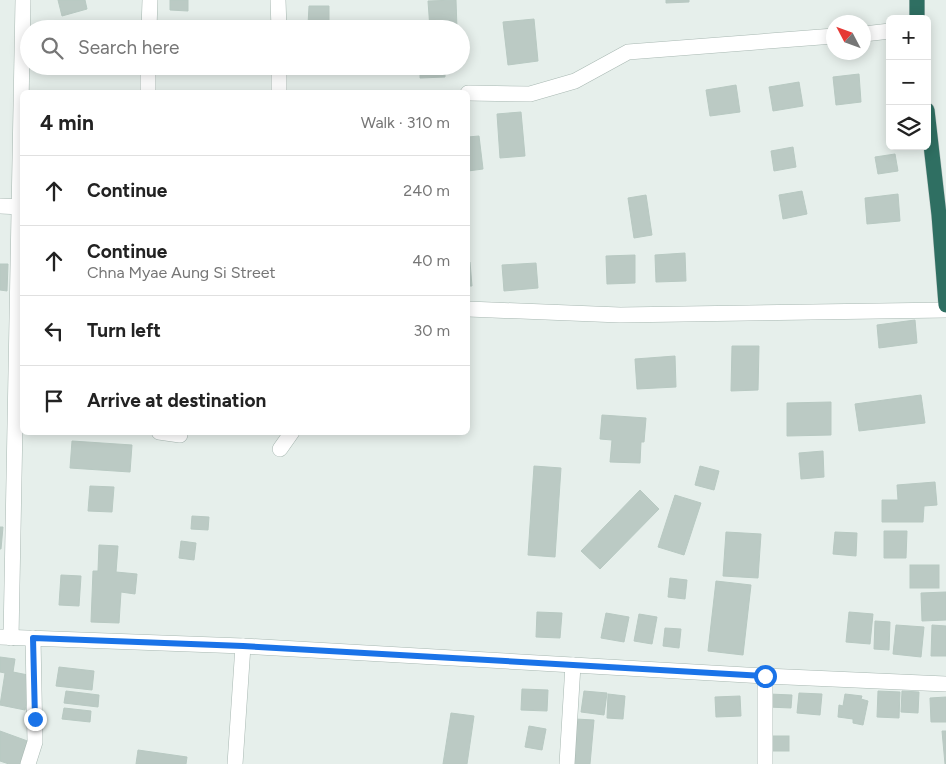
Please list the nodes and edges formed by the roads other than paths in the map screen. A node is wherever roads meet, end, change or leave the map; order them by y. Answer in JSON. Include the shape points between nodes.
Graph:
{"nodes":[{"id":1,"x":23,"y":0,"type":"edge"},
{"id":2,"x":150,"y":0,"type":"edge"},
{"id":3,"x":278,"y":0,"type":"edge"},
{"id":4,"x":917,"y":0,"type":"edge"},
{"id":5,"x":917,"y":15,"type":"edge"},
{"id":6,"x":23,"y":20,"type":"edge"},
{"id":7,"x":149,"y":20,"type":"edge"},
{"id":8,"x":278,"y":20,"type":"edge"},
{"id":9,"x":886,"y":32,"type":"edge"},
{"id":10,"x":871,"y":33,"type":"edge"},
{"id":11,"x":826,"y":37,"type":"edge"},
{"id":12,"x":22,"y":75,"type":"edge"},
{"id":13,"x":148,"y":75,"type":"edge"},
{"id":14,"x":279,"y":75,"type":"edge"},
{"id":15,"x":22,"y":90,"type":"edge"},
{"id":16,"x":148,"y":90,"type":"edge"},
{"id":17,"x":279,"y":90,"type":"edge"},
{"id":18,"x":470,"y":93,"type":"edge"},
{"id":19,"x":931,"y":145,"type":"edge"},
{"id":20,"x":0,"y":206,"type":"edge"},
{"id":21,"x":20,"y":207,"type":"edge"},
{"id":22,"x":20,"y":234,"type":"edge"},
{"id":23,"x":946,"y":306,"type":"edge"},
{"id":24,"x":470,"y":309,"type":"edge"},
{"id":25,"x":946,"y":310,"type":"edge"},
{"id":26,"x":13,"y":419,"type":"edge"},
{"id":27,"x":290,"y":435,"type":"edge"},
{"id":28,"x":280,"y":449,"type":"dead end"},
{"id":29,"x":6,"y":637,"type":"edge"},
{"id":30,"x":33,"y":638,"type":"junction"},
{"id":31,"x":243,"y":646,"type":"junction"},
{"id":32,"x":573,"y":665,"type":"junction"},
{"id":33,"x":765,"y":676,"type":"junction"},
{"id":34,"x":946,"y":684,"type":"edge"},
{"id":35,"x":28,"y":764,"type":"edge"},
{"id":36,"x":235,"y":764,"type":"edge"},
{"id":37,"x":566,"y":764,"type":"edge"},
{"id":38,"x":766,"y":764,"type":"edge"}],
"edges":[{"from":1,"to":6,"type":"street"},
{"from":2,"to":7,"type":"street"},
{"from":3,"to":8,"type":"street"},
{"from":4,"to":5,"type":"highway"},
{"from":9,"to":10,"type":"street"},
{"from":11,"to":18,"type":"street","via":[[628,52],[575,81],[530,94]]},
{"from":12,"to":15,"type":"street"},
{"from":13,"to":16,"type":"street"},
{"from":14,"to":17,"type":"street"},
{"from":19,"to":23,"type":"highway"},
{"from":20,"to":21,"type":"street"},
{"from":22,"to":26,"type":"street"},
{"from":24,"to":25,"type":"street","via":[[620,315]]},
{"from":26,"to":29,"type":"street"},
{"from":27,"to":28,"type":"street"},
{"from":29,"to":30,"type":"street"},
{"from":30,"to":31,"type":"street"},
{"from":30,"to":35,"type":"street","via":[[35,742]]},
{"from":31,"to":32,"type":"street"},
{"from":31,"to":36,"type":"street"},
{"from":32,"to":33,"type":"street"},
{"from":32,"to":37,"type":"street"},
{"from":33,"to":34,"type":"street"},
{"from":33,"to":38,"type":"street"}]}
